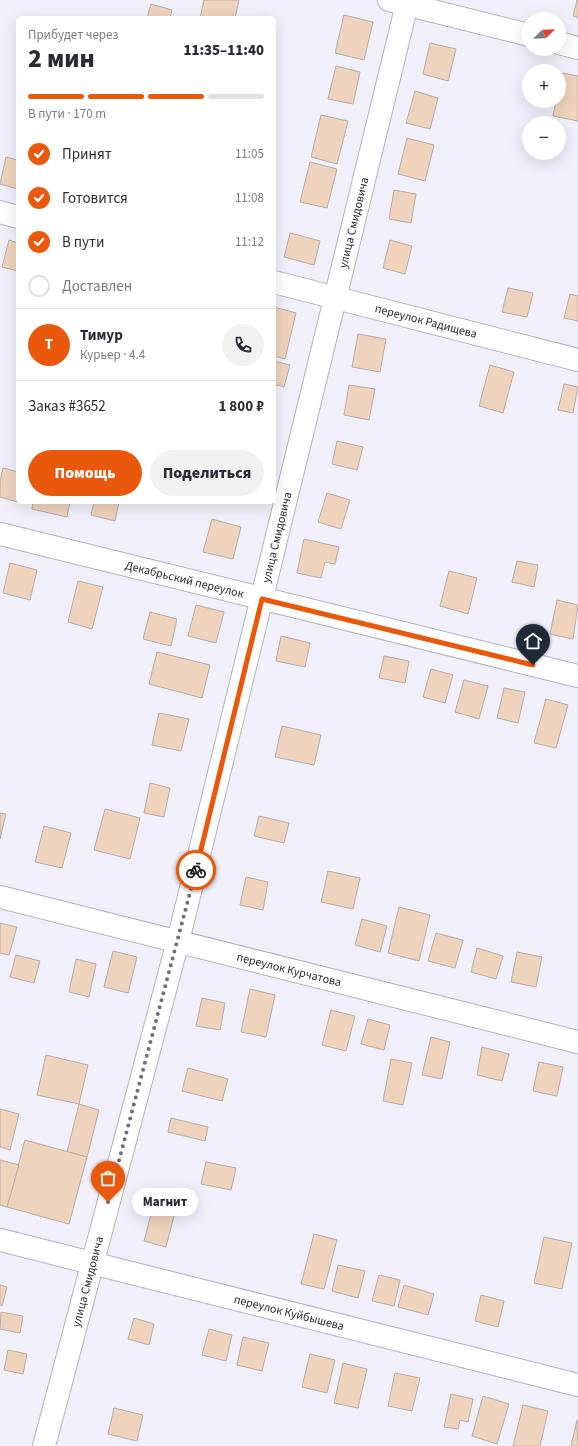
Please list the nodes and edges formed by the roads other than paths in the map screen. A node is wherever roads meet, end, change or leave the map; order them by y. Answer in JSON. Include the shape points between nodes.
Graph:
{"nodes":[{"id":1,"x":401,"y":2,"type":"edge"},
{"id":2,"x":522,"y":33,"type":"edge"},
{"id":3,"x":566,"y":45,"type":"edge"},
{"id":4,"x":578,"y":48,"type":"edge"},
{"id":5,"x":0,"y":212,"type":"edge"},
{"id":6,"x":16,"y":216,"type":"edge"},
{"id":7,"x":276,"y":283,"type":"edge"},
{"id":8,"x":335,"y":298,"type":"junction"},
{"id":9,"x":578,"y":360,"type":"edge"},
{"id":10,"x":0,"y":534,"type":"edge"},
{"id":11,"x":262,"y":599,"type":"junction"},
{"id":12,"x":578,"y":676,"type":"edge"},
{"id":13,"x":0,"y":897,"type":"edge"},
{"id":14,"x":178,"y":941,"type":"junction"},
{"id":15,"x":578,"y":1042,"type":"edge"},
{"id":16,"x":0,"y":1240,"type":"edge"},
{"id":17,"x":92,"y":1263,"type":"junction"},
{"id":18,"x":578,"y":1385,"type":"edge"},
{"id":19,"x":44,"y":1446,"type":"edge"}],
"edges":[{"from":1,"to":2,"type":"street"},
{"from":1,"to":8,"type":"street","name":"улица Смидовича"},
{"from":3,"to":4,"type":"street"},
{"from":5,"to":6,"type":"street"},
{"from":7,"to":8,"type":"street","name":"переулок Радищева"},
{"from":8,"to":9,"type":"street","name":"переулок Радищева"},
{"from":8,"to":11,"type":"street","name":"улица Смидовича"},
{"from":10,"to":11,"type":"street","name":"Декабрьский переулок"},
{"from":11,"to":12,"type":"street","name":"Декабрьский переулок"},
{"from":11,"to":14,"type":"street","name":"улица Смидовича"},
{"from":13,"to":14,"type":"street","name":"переулок Курчатова"},
{"from":14,"to":15,"type":"street","name":"переулок Курчатова"},
{"from":14,"to":17,"type":"street","name":"улица Смидовича"},
{"from":16,"to":17,"type":"street","name":"переулок Куйбышева"},
{"from":17,"to":18,"type":"street","name":"переулок Куйбышева"},
{"from":17,"to":19,"type":"street","name":"улица Смидовича"}]}
